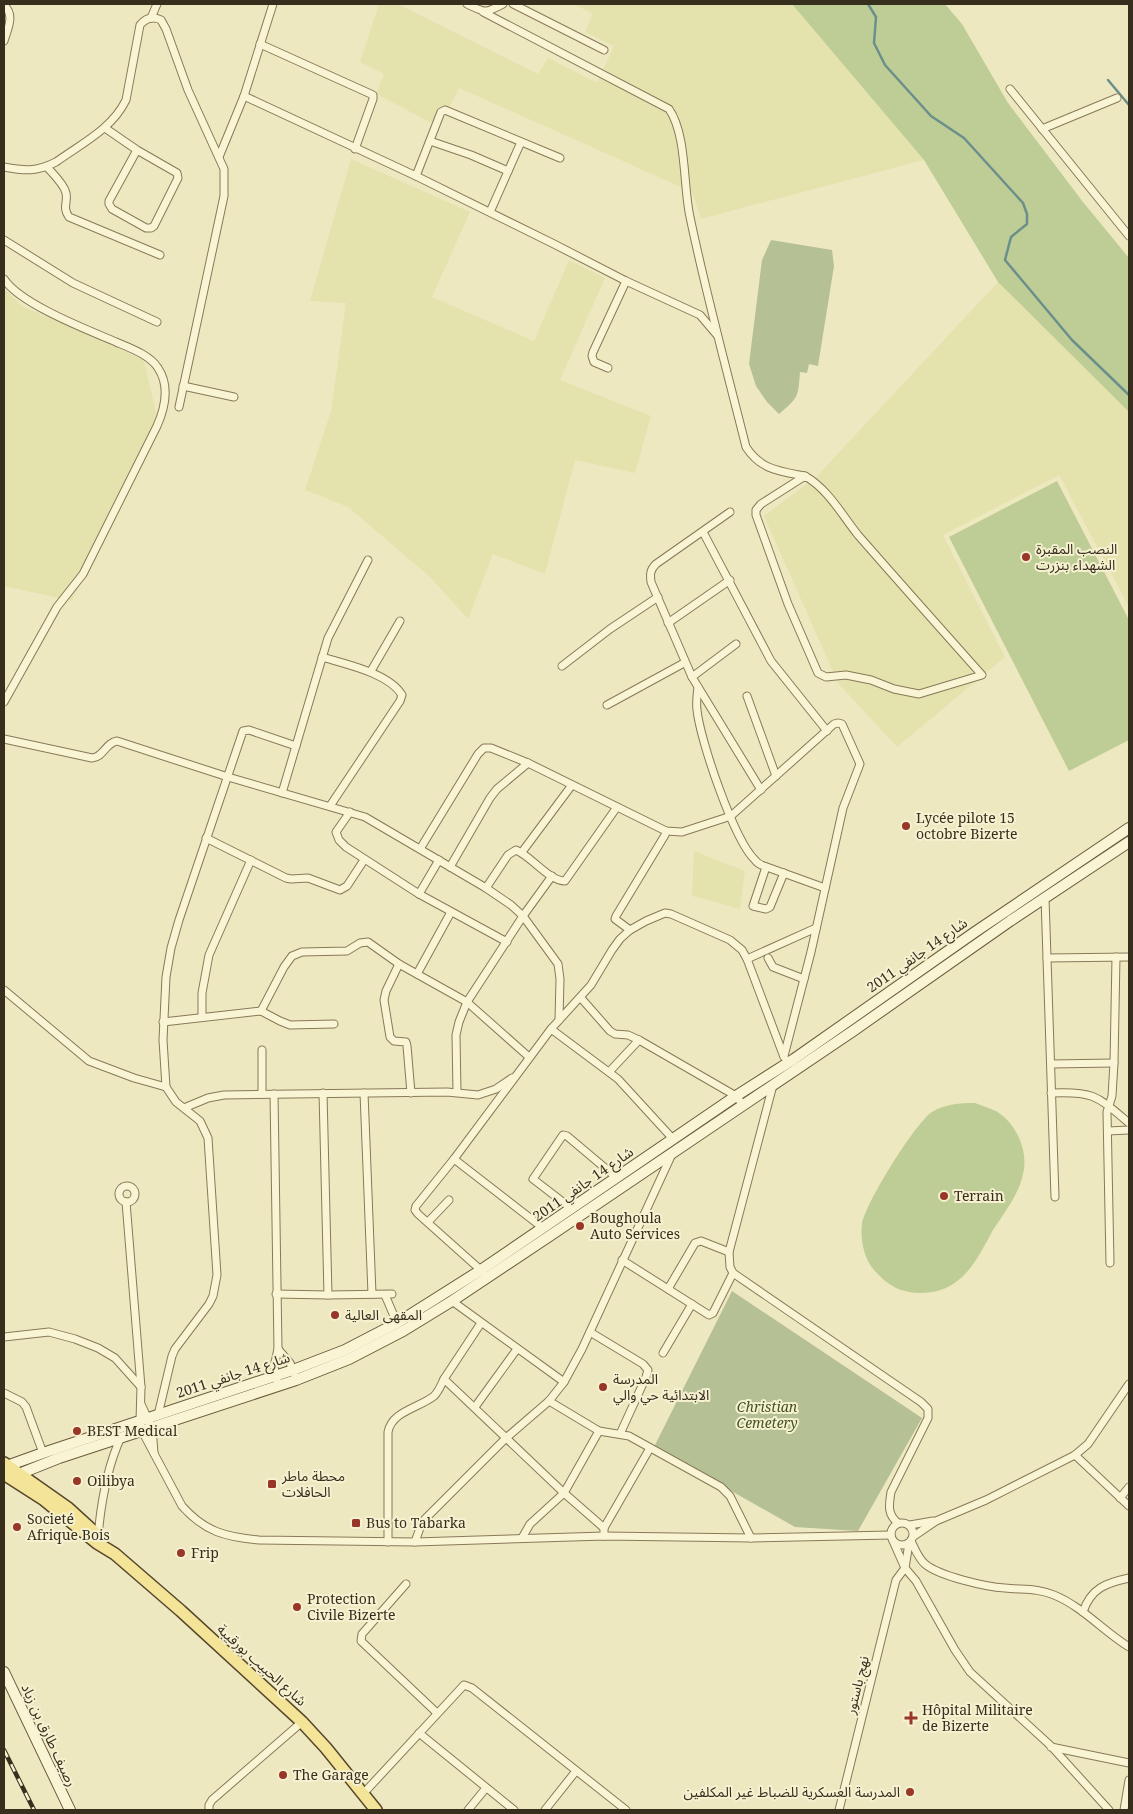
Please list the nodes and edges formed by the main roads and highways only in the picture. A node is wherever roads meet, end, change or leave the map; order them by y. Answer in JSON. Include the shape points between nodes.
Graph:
{"nodes":[{"id":1,"x":1129,"y":828,"type":"edge"},
{"id":2,"x":1129,"y":842,"type":"edge"},
{"id":3,"x":787,"y":1064,"type":"junction"},
{"id":4,"x":485,"y":1274,"type":"junction"},
{"id":5,"x":295,"y":1375,"type":"junction"},
{"id":6,"x":148,"y":1423,"type":"junction"},
{"id":7,"x":8,"y":1470,"type":"edge"},
{"id":8,"x":4,"y":1672,"type":"edge"},
{"id":9,"x":70,"y":1810,"type":"edge"},
{"id":10,"x":376,"y":1810,"type":"edge"}],
"edges":[{"from":1,"to":3,"type":"main road","name":"شارع 14 جانفي 2011"},
{"from":2,"to":3,"type":"main road","name":"شارع 14 جانفي 2011"},
{"from":3,"to":4,"type":"main road","name":"شارع 14 جانفي 2011","via":[[543,1228]]},
{"from":3,"to":4,"type":"main road","name":"شارع 14 جانفي 2011","via":[[773,1085],[743,1106]]},
{"from":4,"to":5,"type":"main road","name":"شارع 14 جانفي 2011"},
{"from":4,"to":5,"type":"main road","name":"شارع 14 جانفي 2011","via":[[452,1301],[403,1331],[349,1359]]},
{"from":5,"to":6,"type":"main road","name":"شارع 14 جانفي 2011","via":[[278,1386]]},
{"from":5,"to":6,"type":"main road","name":"شارع 14 جانفي 2011","via":[[275,1376]]},
{"from":6,"to":7,"type":"main road","name":"شارع 14 جانفي 2011","via":[[121,1438]]},
{"from":6,"to":7,"type":"main road","name":"شارع 14 جانفي 2011","via":[[127,1425],[43,1453]]},
{"from":7,"to":10,"type":"main road","name":"شارع الحبيب بورقيبة","via":[[68,1508],[97,1539],[302,1722]]},
{"from":8,"to":9,"type":"main road","name":"رصيف طارق بن زياد"}]}
